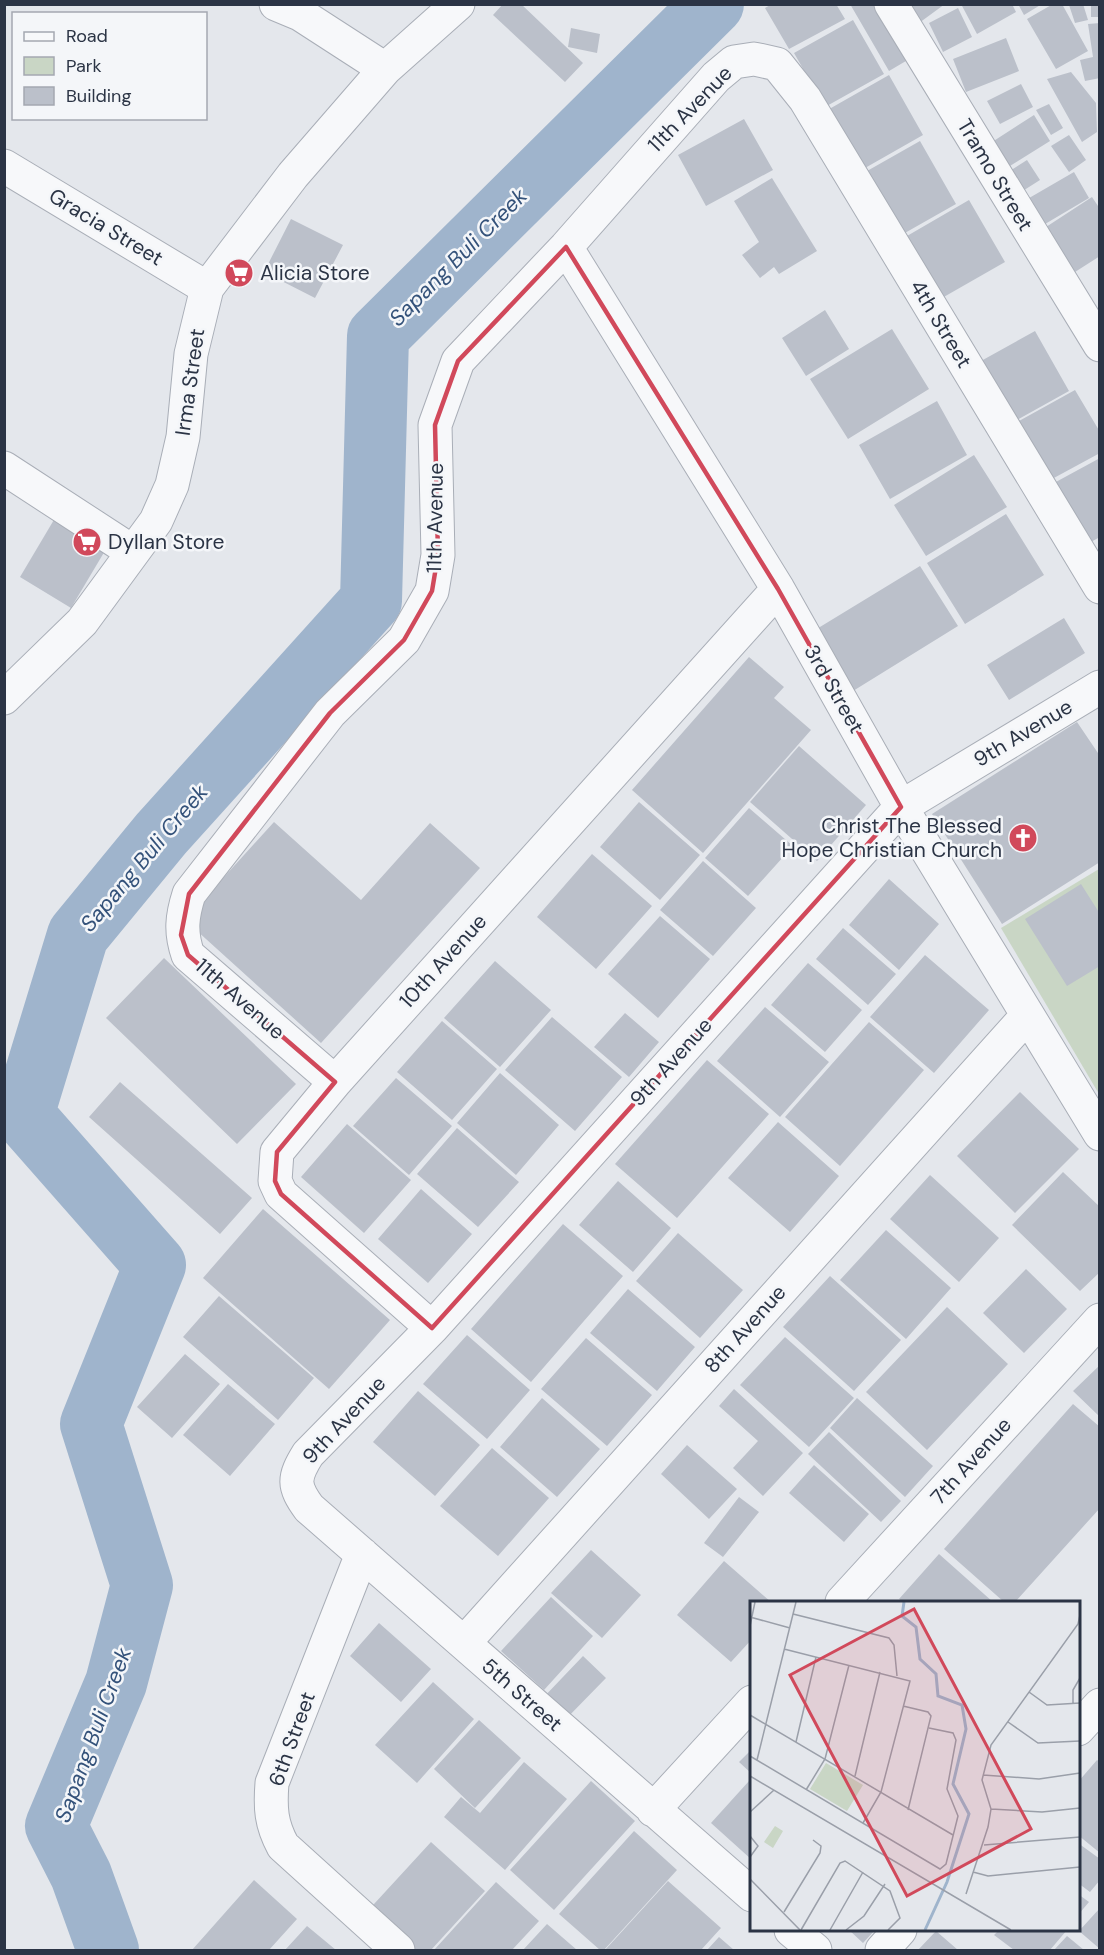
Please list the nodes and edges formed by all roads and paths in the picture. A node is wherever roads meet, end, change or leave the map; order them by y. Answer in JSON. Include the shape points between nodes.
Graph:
{"nodes":[{"id":1,"x":276,"y":4,"type":"edge"},
{"id":2,"x":458,"y":4,"type":"edge"},
{"id":3,"x":891,"y":4,"type":"edge"},
{"id":4,"x":777,"y":64,"type":"joint"},
{"id":5,"x":385,"y":69,"type":"junction"},
{"id":6,"x":4,"y":166,"type":"edge"},
{"id":7,"x":566,"y":247,"type":"junction"},
{"id":8,"x":207,"y":288,"type":"junction"},
{"id":9,"x":1100,"y":345,"type":"edge"},
{"id":10,"x":4,"y":468,"type":"edge"},
{"id":11,"x":133,"y":552,"type":"junction"},
{"id":12,"x":1100,"y":586,"type":"edge"},
{"id":13,"x":778,"y":590,"type":"junction"},
{"id":14,"x":1100,"y":687,"type":"edge"},
{"id":15,"x":4,"y":698,"type":"edge"},
{"id":16,"x":901,"y":807,"type":"junction"},
{"id":17,"x":1027,"y":1016,"type":"junction"},
{"id":18,"x":335,"y":1082,"type":"junction"},
{"id":19,"x":1100,"y":1134,"type":"edge"},
{"id":20,"x":1100,"y":1320,"type":"edge"},
{"id":21,"x":432,"y":1328,"type":"junction"},
{"id":22,"x":296,"y":1491,"type":"joint"},
{"id":23,"x":362,"y":1554,"type":"junction"},
{"id":24,"x":843,"y":1601,"type":"edge"},
{"id":25,"x":464,"y":1643,"type":"junction"},
{"id":26,"x":750,"y":1704,"type":"edge"},
{"id":27,"x":1100,"y":1705,"type":"edge"},
{"id":28,"x":1080,"y":1727,"type":"edge"},
{"id":29,"x":653,"y":1810,"type":"junction"},
{"id":30,"x":750,"y":1893,"type":"edge"},
{"id":31,"x":793,"y":1931,"type":"edge"},
{"id":32,"x":898,"y":1931,"type":"edge"},
{"id":33,"x":398,"y":1950,"type":"edge"},
{"id":34,"x":815,"y":1950,"type":"edge"},
{"id":35,"x":882,"y":1950,"type":"edge"}],
"edges":[{"from":1,"to":5,"type":"street","via":[[300,14]]},
{"from":2,"to":5,"type":"street","name":"Irma Street"},
{"from":3,"to":9,"type":"street","name":"Tramo Street"},
{"from":4,"to":7,"type":"street","name":"11th Avenue","via":[[754,59],[734,62],[716,76]]},
{"from":4,"to":12,"type":"street","name":"4th Street","via":[[805,99]]},
{"from":5,"to":8,"type":"street","name":"Irma Street","via":[[293,175]]},
{"from":6,"to":8,"type":"street","name":"Gracia Street"},
{"from":7,"to":13,"type":"street","name":"3rd Street"},
{"from":7,"to":18,"type":"street","name":"11th Avenue","via":[[458,361],[435,425],[438,555],[432,591],[404,640],[330,713],[189,894],[183,913],[181,935],[188,955]]},
{"from":8,"to":11,"type":"street","name":"Irma Street","via":[[191,354],[183,437],[172,485],[156,521]]},
{"from":10,"to":11,"type":"street"},
{"from":11,"to":15,"type":"street","name":"Irma Street","via":[[82,622]]},
{"from":13,"to":16,"type":"street","name":"3rd Street"},
{"from":13,"to":18,"type":"street","name":"10th Avenue"},
{"from":14,"to":16,"type":"street","name":"9th Avenue"},
{"from":16,"to":17,"type":"street","name":"3rd Street"},
{"from":16,"to":21,"type":"street","name":"9th Avenue"},
{"from":17,"to":19,"type":"street","name":"3rd Street"},
{"from":17,"to":25,"type":"street","name":"8th Avenue"},
{"from":18,"to":21,"type":"street","name":"10th Avenue","via":[[277,1152],[275,1181],[293,1207]]},
{"from":20,"to":24,"type":"street","name":"7th Avenue"},
{"from":21,"to":22,"type":"street","name":"9th Avenue","via":[[308,1454],[297,1471]]},
{"from":22,"to":23,"type":"street","name":"5th Street","via":[[309,1508]]},
{"from":23,"to":25,"type":"street","name":"5th Street"},
{"from":23,"to":33,"type":"street","name":"6th Street","via":[[272,1783],[270,1808],[274,1829],[283,1846]]},
{"from":25,"to":29,"type":"street","name":"5th Street"},
{"from":26,"to":29,"type":"street"},
{"from":27,"to":28,"type":"street"},
{"from":29,"to":30,"type":"street","name":"5th Street"},
{"from":31,"to":34,"type":"street"},
{"from":32,"to":35,"type":"street"}]}
